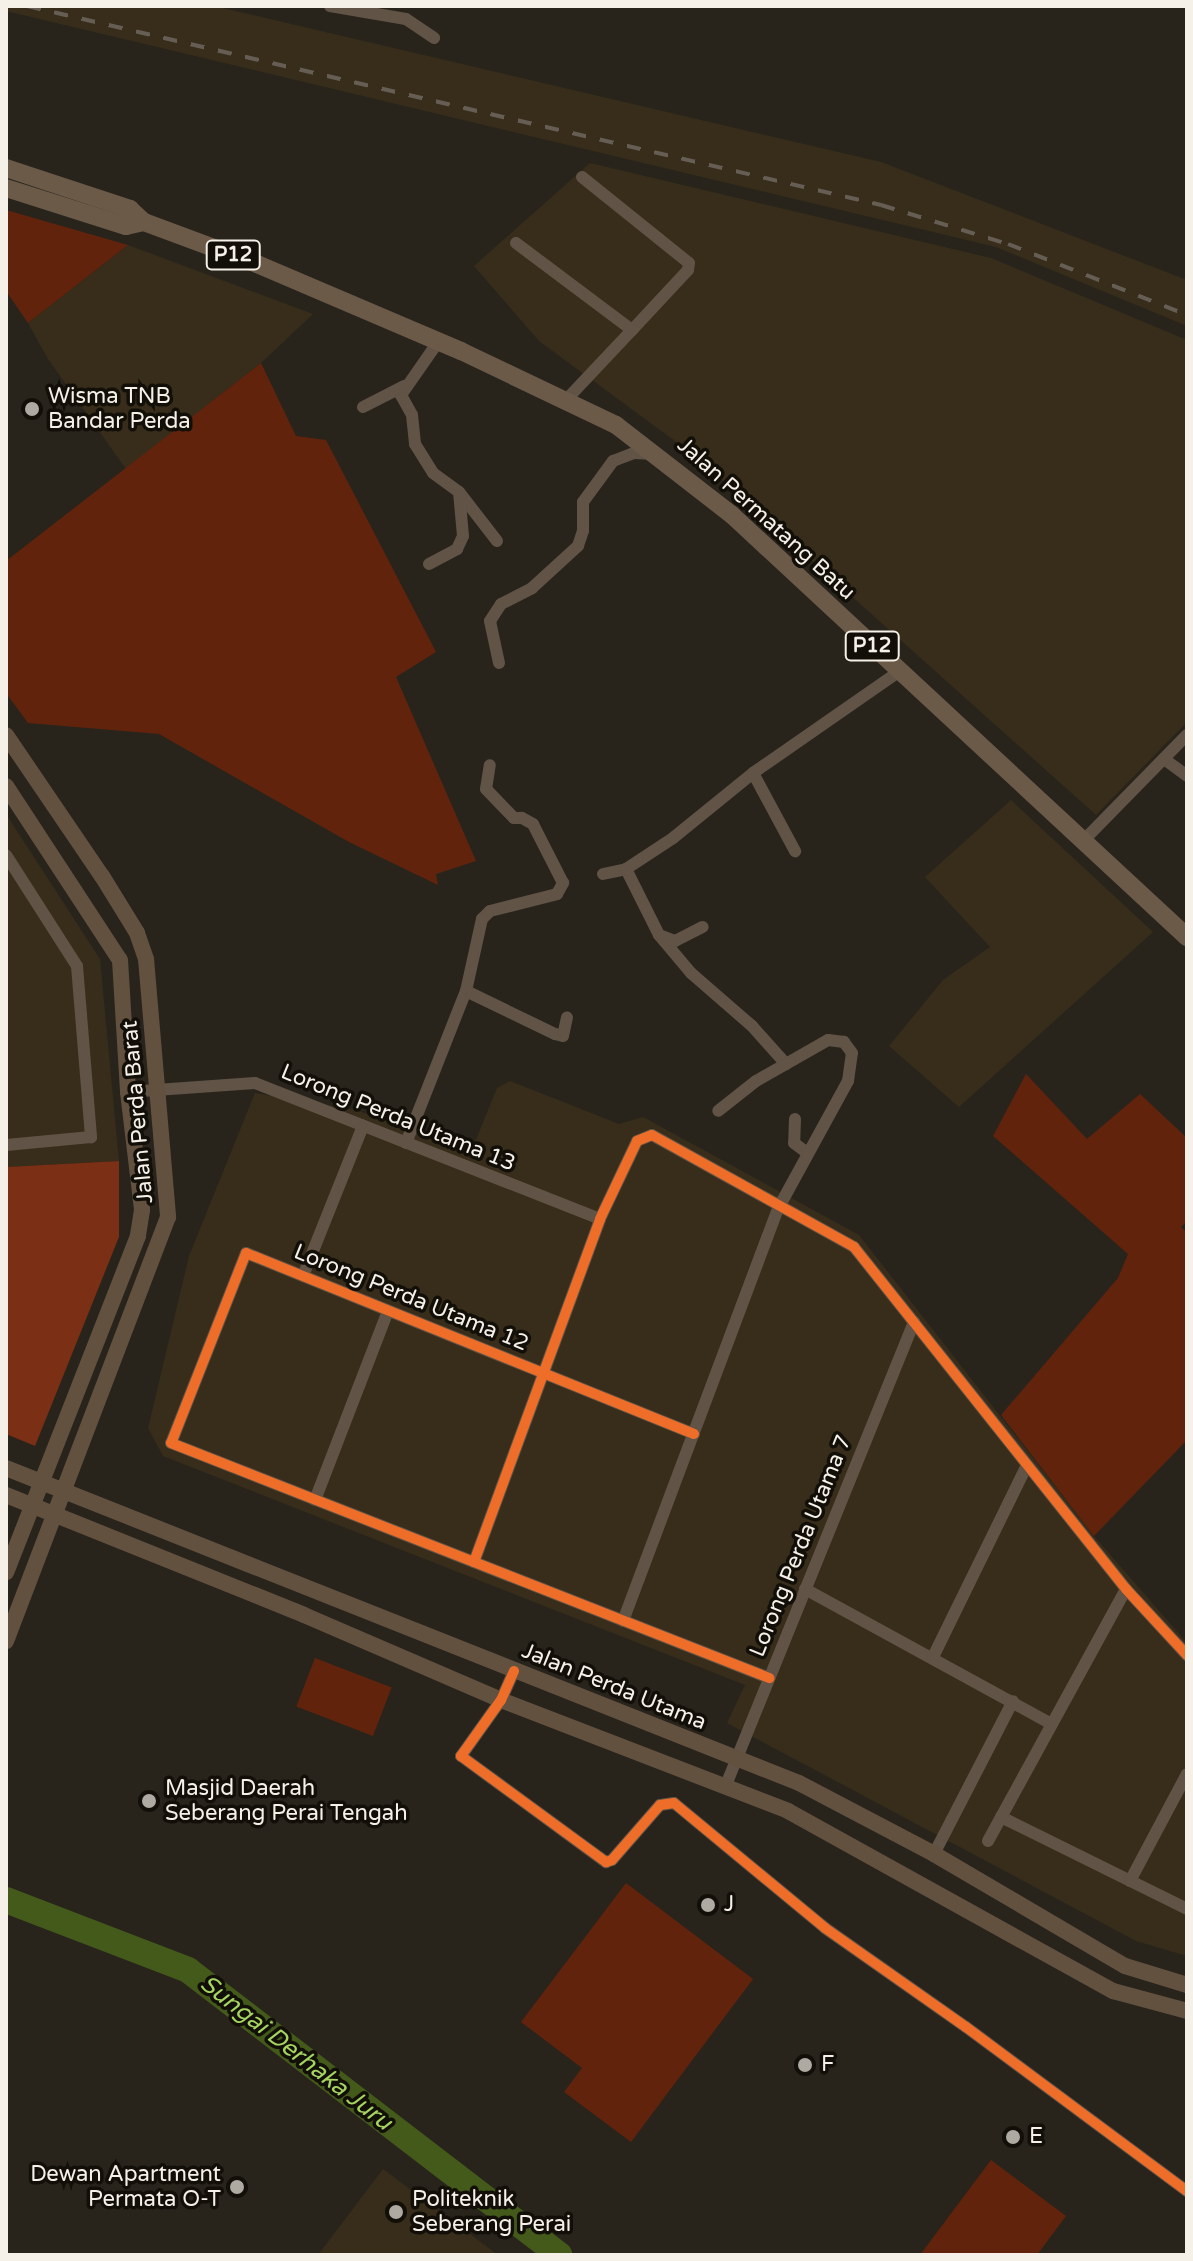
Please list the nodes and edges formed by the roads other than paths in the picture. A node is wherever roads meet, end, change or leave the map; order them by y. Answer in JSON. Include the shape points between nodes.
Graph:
{"nodes":[{"id":1,"x":330,"y":6,"type":"edge"},
{"id":2,"x":434,"y":38,"type":"dead end"},
{"id":3,"x":6,"y":168,"type":"edge"},
{"id":4,"x":582,"y":177,"type":"dead end"},
{"id":5,"x":9,"y":191,"type":"edge"},
{"id":6,"x":144,"y":222,"type":"junction"},
{"id":7,"x":516,"y":243,"type":"dead end"},
{"id":8,"x":632,"y":330,"type":"junction"},
{"id":9,"x":438,"y":342,"type":"junction"},
{"id":10,"x":404,"y":386,"type":"junction"},
{"id":11,"x":567,"y":399,"type":"junction"},
{"id":12,"x":363,"y":407,"type":"dead end"},
{"id":13,"x":657,"y":454,"type":"junction"},
{"id":14,"x":459,"y":492,"type":"junction"},
{"id":15,"x":497,"y":541,"type":"dead end"},
{"id":16,"x":429,"y":564,"type":"dead end"},
{"id":17,"x":499,"y":663,"type":"dead end"},
{"id":18,"x":900,"y":671,"type":"junction"},
{"id":19,"x":6,"y":735,"type":"edge"},
{"id":20,"x":1187,"y":735,"type":"edge"},
{"id":21,"x":1164,"y":759,"type":"junction"},
{"id":22,"x":490,"y":765,"type":"dead end"},
{"id":23,"x":753,"y":773,"type":"junction"},
{"id":24,"x":1187,"y":776,"type":"edge"},
{"id":25,"x":6,"y":786,"type":"edge"},
{"id":26,"x":1084,"y":840,"type":"junction"},
{"id":27,"x":795,"y":851,"type":"dead end"},
{"id":28,"x":6,"y":855,"type":"edge"},
{"id":29,"x":626,"y":869,"type":"junction"},
{"id":30,"x":603,"y":874,"type":"dead end"},
{"id":31,"x":123,"y":910,"type":"junction"},
{"id":32,"x":99,"y":923,"type":"junction"},
{"id":33,"x":703,"y":927,"type":"dead end"},
{"id":34,"x":659,"y":935,"type":"junction"},
{"id":35,"x":1187,"y":937,"type":"edge"},
{"id":36,"x":466,"y":991,"type":"junction"},
{"id":37,"x":567,"y":1017,"type":"dead end"},
{"id":38,"x":786,"y":1064,"type":"junction"},
{"id":39,"x":158,"y":1090,"type":"junction"},
{"id":40,"x":128,"y":1092,"type":"junction"},
{"id":41,"x":718,"y":1111,"type":"dead end"},
{"id":42,"x":795,"y":1119,"type":"dead end"},
{"id":43,"x":363,"y":1126,"type":"junction"},
{"id":44,"x":406,"y":1143,"type":"junction"},
{"id":45,"x":6,"y":1145,"type":"edge"},
{"id":46,"x":806,"y":1152,"type":"junction"},
{"id":47,"x":779,"y":1207,"type":"junction"},
{"id":48,"x":600,"y":1219,"type":"junction"},
{"id":49,"x":303,"y":1276,"type":"junction"},
{"id":50,"x":388,"y":1311,"type":"junction"},
{"id":51,"x":914,"y":1322,"type":"junction"},
{"id":52,"x":541,"y":1372,"type":"junction"},
{"id":53,"x":694,"y":1434,"type":"junction"},
{"id":54,"x":1027,"y":1465,"type":"junction"},
{"id":55,"x":6,"y":1468,"type":"edge"},
{"id":56,"x":43,"y":1482,"type":"junction"},
{"id":57,"x":66,"y":1491,"type":"junction"},
{"id":58,"x":6,"y":1495,"type":"edge"},
{"id":59,"x":315,"y":1500,"type":"junction"},
{"id":60,"x":33,"y":1506,"type":"junction"},
{"id":61,"x":56,"y":1515,"type":"junction"},
{"id":62,"x":474,"y":1562,"type":"junction"},
{"id":63,"x":6,"y":1572,"type":"edge"},
{"id":64,"x":805,"y":1589,"type":"junction"},
{"id":65,"x":1126,"y":1589,"type":"junction"},
{"id":66,"x":623,"y":1621,"type":"junction"},
{"id":67,"x":6,"y":1641,"type":"edge"},
{"id":68,"x":1187,"y":1655,"type":"edge"},
{"id":69,"x":933,"y":1657,"type":"junction"},
{"id":70,"x":514,"y":1671,"type":"junction"},
{"id":71,"x":769,"y":1678,"type":"junction"},
{"id":72,"x":501,"y":1700,"type":"junction"},
{"id":73,"x":1013,"y":1701,"type":"junction"},
{"id":74,"x":1052,"y":1724,"type":"junction"},
{"id":75,"x":737,"y":1758,"type":"junction"},
{"id":76,"x":1187,"y":1774,"type":"edge"},
{"id":77,"x":726,"y":1785,"type":"junction"},
{"id":78,"x":1001,"y":1817,"type":"junction"},
{"id":79,"x":988,"y":1841,"type":"dead end"},
{"id":80,"x":934,"y":1854,"type":"junction"},
{"id":81,"x":1130,"y":1881,"type":"junction"},
{"id":82,"x":1187,"y":1909,"type":"edge"},
{"id":83,"x":1187,"y":1985,"type":"edge"},
{"id":84,"x":1187,"y":2011,"type":"edge"},
{"id":85,"x":1187,"y":2191,"type":"edge"}],
"edges":[{"from":1,"to":2,"type":"street","via":[[406,19]]},
{"from":3,"to":6,"type":"main road","name":"Jalan Permatang Batu","number":"P12","via":[[130,209]]},
{"from":4,"to":8,"type":"street","via":[[689,263]]},
{"from":5,"to":6,"type":"main road","name":"Jalan Permatang Batu","number":"P12","via":[[126,226]]},
{"from":6,"to":9,"type":"main road","name":"Jalan Permatang Batu","number":"P12"},
{"from":7,"to":8,"type":"street"},
{"from":8,"to":11,"type":"street"},
{"from":9,"to":10,"type":"street"},
{"from":9,"to":11,"type":"main road","name":"Jalan Permatang Batu","number":"P12"},
{"from":10,"to":12,"type":"street"},
{"from":10,"to":14,"type":"street","via":[[401,395],[412,415],[420,454],[433,473]]},
{"from":11,"to":13,"type":"main road","name":"Jalan Permatang Batu","number":"P12"},
{"from":13,"to":17,"type":"street","via":[[634,453],[613,461],[583,502],[578,546],[532,588],[501,604],[490,621]]},
{"from":13,"to":18,"type":"main road","name":"Jalan Permatang Batu","number":"P12","via":[[732,515]]},
{"from":14,"to":15,"type":"street"},
{"from":14,"to":16,"type":"street","via":[[463,536],[457,549]]},
{"from":18,"to":23,"type":"street"},
{"from":18,"to":26,"type":"main road","name":"Jalan Permatang Batu","number":"P12"},
{"from":19,"to":31,"type":"street","name":"Jalan Perda Barat"},
{"from":20,"to":21,"type":"street"},
{"from":21,"to":24,"type":"street"},
{"from":21,"to":26,"type":"street"},
{"from":22,"to":36,"type":"street","via":[[486,789],[514,818],[533,824],[563,883],[557,894],[490,911],[482,919]]},
{"from":23,"to":27,"type":"street"},
{"from":23,"to":29,"type":"street"},
{"from":25,"to":32,"type":"street","name":"Jalan Perda Barat"},
{"from":26,"to":35,"type":"main road","name":"Jalan Permatang Batu","number":"P12"},
{"from":28,"to":45,"type":"street","via":[[77,966],[91,1137]]},
{"from":29,"to":30,"type":"street"},
{"from":29,"to":34,"type":"street"},
{"from":31,"to":32,"type":"street"},
{"from":31,"to":39,"type":"street","name":"Jalan Perda Barat","via":[[146,959]]},
{"from":32,"to":40,"type":"street","name":"Jalan Perda Barat","via":[[120,960]]},
{"from":33,"to":34,"type":"street","via":[[675,941]]},
{"from":34,"to":38,"type":"street"},
{"from":36,"to":37,"type":"street","via":[[555,1034],[563,1036]]},
{"from":36,"to":44,"type":"street"},
{"from":38,"to":41,"type":"street"},
{"from":38,"to":46,"type":"street","via":[[828,1040],[844,1042],[852,1053],[848,1081]]},
{"from":39,"to":40,"type":"street","name":"Lorong Perda Utama 13"},
{"from":39,"to":43,"type":"street","name":"Lorong Perda Utama 13","via":[[255,1083]]},
{"from":39,"to":57,"type":"street","name":"Jalan Perda Barat","via":[[168,1217]]},
{"from":40,"to":56,"type":"street","name":"Jalan Perda Barat","via":[[141,1186],[138,1236]]},
{"from":42,"to":46,"type":"street","via":[[794,1143]]},
{"from":43,"to":44,"type":"street","name":"Lorong Perda Utama 13"},
{"from":43,"to":49,"type":"street"},
{"from":44,"to":48,"type":"street","name":"Lorong Perda Utama 13"},
{"from":46,"to":47,"type":"street"},
{"from":47,"to":48,"type":"street","via":[[652,1135],[637,1141]]},
{"from":47,"to":51,"type":"street","via":[[854,1247]]},
{"from":47,"to":53,"type":"street"},
{"from":48,"to":52,"type":"street"},
{"from":49,"to":50,"type":"street","name":"Lorong Perda Utama 12"},
{"from":49,"to":59,"type":"street","name":"Lorong Perda Utama 12","via":[[246,1253],[171,1443]]},
{"from":50,"to":52,"type":"street","name":"Lorong Perda Utama 12"},
{"from":50,"to":59,"type":"street"},
{"from":51,"to":54,"type":"street"},
{"from":51,"to":64,"type":"street","name":"Lorong Perda Utama 7"},
{"from":52,"to":53,"type":"street","name":"Lorong Perda Utama 12"},
{"from":52,"to":62,"type":"street"},
{"from":53,"to":66,"type":"street"},
{"from":54,"to":65,"type":"street"},
{"from":54,"to":69,"type":"street"},
{"from":55,"to":56,"type":"street","name":"Jalan Perda Utama"},
{"from":56,"to":57,"type":"street","name":"Jalan Perda Utama"},
{"from":56,"to":60,"type":"street","name":"Jalan Perda Barat"},
{"from":57,"to":61,"type":"street","name":"Jalan Perda Barat"},
{"from":57,"to":70,"type":"street","name":"Jalan Perda Utama"},
{"from":58,"to":60,"type":"street"},
{"from":59,"to":62,"type":"street"},
{"from":60,"to":61,"type":"street"},
{"from":60,"to":63,"type":"street","name":"Jalan Perda Barat"},
{"from":61,"to":67,"type":"street","name":"Jalan Perda Barat"},
{"from":61,"to":72,"type":"street"},
{"from":62,"to":66,"type":"street"},
{"from":64,"to":69,"type":"street"},
{"from":64,"to":71,"type":"street","name":"Lorong Perda Utama 7"},
{"from":65,"to":68,"type":"street"},
{"from":65,"to":74,"type":"street"},
{"from":66,"to":71,"type":"street"},
{"from":69,"to":73,"type":"street"},
{"from":70,"to":72,"type":"street"},
{"from":70,"to":75,"type":"street","name":"Jalan Perda Utama"},
{"from":71,"to":75,"type":"street","name":"Lorong Perda Utama 7"},
{"from":72,"to":77,"type":"street"},
{"from":72,"to":85,"type":"street","via":[[461,1756],[600,1859],[612,1860],[660,1805],[674,1803],[834,1935]]},
{"from":73,"to":74,"type":"street"},
{"from":73,"to":80,"type":"street"},
{"from":74,"to":78,"type":"street"},
{"from":75,"to":77,"type":"street","name":"Lorong Perda Utama 7"},
{"from":75,"to":80,"type":"street","name":"Jalan Perda Utama","via":[[812,1789]]},
{"from":76,"to":81,"type":"street"},
{"from":77,"to":84,"type":"street","via":[[788,1811],[1113,1991]]},
{"from":78,"to":79,"type":"street"},
{"from":78,"to":81,"type":"street"},
{"from":80,"to":83,"type":"street","name":"Jalan Perda Utama","via":[[1125,1966]]},
{"from":81,"to":82,"type":"street"}]}
